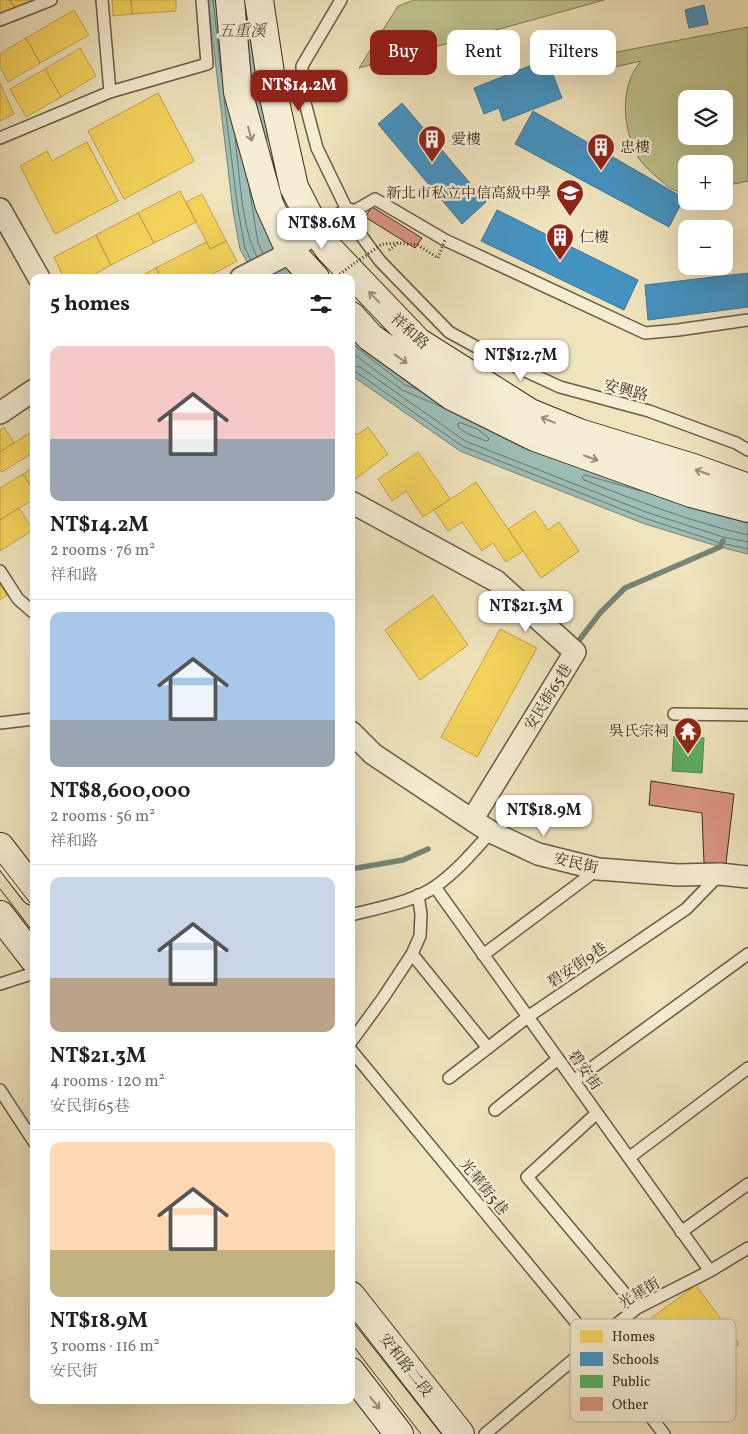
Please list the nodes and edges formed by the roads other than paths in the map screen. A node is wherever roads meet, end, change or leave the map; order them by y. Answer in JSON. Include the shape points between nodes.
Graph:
{"nodes":[{"id":1,"x":51,"y":0,"type":"edge"},
{"id":2,"x":102,"y":0,"type":"edge"},
{"id":3,"x":202,"y":0,"type":"edge"},
{"id":4,"x":230,"y":0,"type":"edge"},
{"id":5,"x":259,"y":0,"type":"edge"},
{"id":6,"x":341,"y":0,"type":"edge"},
{"id":7,"x":0,"y":20,"type":"edge"},
{"id":8,"x":110,"y":92,"type":"junction"},
{"id":9,"x":0,"y":138,"type":"edge"},
{"id":10,"x":0,"y":209,"type":"edge"},
{"id":11,"x":349,"y":214,"type":"junction"},
{"id":12,"x":317,"y":232,"type":"junction"},
{"id":13,"x":284,"y":255,"type":"junction"},
{"id":14,"x":37,"y":274,"type":"edge"},
{"id":15,"x":248,"y":274,"type":"edge"},
{"id":16,"x":310,"y":274,"type":"edge"},
{"id":17,"x":352,"y":274,"type":"edge"},
{"id":18,"x":355,"y":277,"type":"edge"},
{"id":19,"x":355,"y":320,"type":"edge"},
{"id":20,"x":748,"y":320,"type":"edge"},
{"id":21,"x":30,"y":393,"type":"edge"},
{"id":22,"x":0,"y":413,"type":"edge"},
{"id":23,"x":748,"y":450,"type":"edge"},
{"id":24,"x":748,"y":488,"type":"edge"},
{"id":25,"x":355,"y":504,"type":"edge"},
{"id":26,"x":748,"y":508,"type":"edge"},
{"id":27,"x":0,"y":571,"type":"edge"},
{"id":28,"x":30,"y":610,"type":"edge"},
{"id":29,"x":674,"y":714,"type":"dead end"},
{"id":30,"x":748,"y":715,"type":"edge"},
{"id":31,"x":30,"y":720,"type":"edge"},
{"id":32,"x":0,"y":724,"type":"edge"},
{"id":33,"x":355,"y":736,"type":"edge"},
{"id":34,"x":472,"y":820,"type":"junction"},
{"id":35,"x":492,"y":832,"type":"junction"},
{"id":36,"x":0,"y":847,"type":"edge"},
{"id":37,"x":598,"y":869,"type":"junction"},
{"id":38,"x":720,"y":874,"type":"junction"},
{"id":39,"x":748,"y":877,"type":"edge"},
{"id":40,"x":30,"y":886,"type":"edge"},
{"id":41,"x":435,"y":887,"type":"junction"},
{"id":42,"x":418,"y":896,"type":"junction"},
{"id":43,"x":355,"y":914,"type":"edge"},
{"id":44,"x":0,"y":915,"type":"edge"},
{"id":45,"x":30,"y":954,"type":"edge"},
{"id":46,"x":412,"y":954,"type":"junction"},
{"id":47,"x":748,"y":954,"type":"edge"},
{"id":48,"x":483,"y":955,"type":"junction"},
{"id":49,"x":30,"y":974,"type":"edge"},
{"id":50,"x":0,"y":984,"type":"edge"},
{"id":51,"x":529,"y":1016,"type":"junction"},
{"id":52,"x":355,"y":1037,"type":"edge"},
{"id":53,"x":488,"y":1048,"type":"junction"},
{"id":54,"x":355,"y":1055,"type":"edge"},
{"id":55,"x":558,"y":1059,"type":"junction"},
{"id":56,"x":748,"y":1068,"type":"edge"},
{"id":57,"x":448,"y":1078,"type":"dead end"},
{"id":58,"x":575,"y":1080,"type":"junction"},
{"id":59,"x":0,"y":1090,"type":"edge"},
{"id":60,"x":495,"y":1110,"type":"dead end"},
{"id":61,"x":597,"y":1113,"type":"junction"},
{"id":62,"x":30,"y":1136,"type":"edge"},
{"id":63,"x":630,"y":1157,"type":"junction"},
{"id":64,"x":748,"y":1184,"type":"edge"},
{"id":65,"x":681,"y":1232,"type":"junction"},
{"id":66,"x":748,"y":1248,"type":"edge"},
{"id":67,"x":710,"y":1272,"type":"junction"},
{"id":68,"x":355,"y":1301,"type":"edge"},
{"id":69,"x":637,"y":1308,"type":"junction"},
{"id":70,"x":573,"y":1319,"type":"edge"},
{"id":71,"x":623,"y":1319,"type":"edge"},
{"id":72,"x":570,"y":1362,"type":"edge"},
{"id":73,"x":355,"y":1377,"type":"edge"},
{"id":74,"x":655,"y":1422,"type":"edge"},
{"id":75,"x":399,"y":1434,"type":"edge"},
{"id":76,"x":460,"y":1434,"type":"edge"},
{"id":77,"x":485,"y":1434,"type":"edge"},
{"id":78,"x":664,"y":1434,"type":"edge"}],
"edges":[{"from":1,"to":7,"type":"lane"},
{"from":2,"to":8,"type":"lane"},
{"from":3,"to":8,"type":"lane","via":[[207,64]]},
{"from":4,"to":13,"type":"main road","one_way":true,"via":[[238,92]]},
{"from":5,"to":12,"type":"main road","name":"祥和路","via":[[273,93],[294,187]]},
{"from":6,"to":11,"type":"lane","name":"安興路","via":[[302,66],[304,99],[316,148]]},
{"from":8,"to":9,"type":"lane"},
{"from":10,"to":14,"type":"street"},
{"from":11,"to":12,"type":"street"},
{"from":11,"to":20,"type":"lane","via":[[375,199],[445,240],[645,333]]},
{"from":11,"to":23,"type":"lane","name":"安興路","via":[[380,261],[449,332],[560,387],[649,411]]},
{"from":12,"to":13,"type":"street"},
{"from":17,"to":12,"type":"main road","name":"祥和路","one_way":true},
{"from":13,"to":15,"type":"street"},
{"from":13,"to":16,"type":"main road"},
{"from":24,"to":18,"type":"main road","name":"祥和路","one_way":true,"via":[[579,433],[530,413],[418,342]]},
{"from":19,"to":26,"type":"main road","name":"祥和路","one_way":true,"via":[[370,337],[452,396],[535,437],[691,493]]},
{"from":21,"to":22,"type":"street"},
{"from":25,"to":34,"type":"street","name":"安民街65巷","via":[[496,581],[575,652]]},
{"from":27,"to":28,"type":"lane","via":[[18,599]]},
{"from":29,"to":30,"type":"lane"},
{"from":31,"to":32,"type":"lane"},
{"from":33,"to":34,"type":"street","name":"安民街","via":[[373,754]]},
{"from":34,"to":35,"type":"street","name":"安民街"},
{"from":35,"to":37,"type":"street","name":"安民街","via":[[538,854]]},
{"from":35,"to":41,"type":"lane"},
{"from":36,"to":40,"type":"main road"},
{"from":37,"to":38,"type":"street","name":"安民街","via":[[678,875]]},
{"from":37,"to":48,"type":"lane"},
{"from":38,"to":39,"type":"street","name":"安民街"},
{"from":38,"to":51,"type":"lane","name":"碧安街9巷","via":[[686,909]]},
{"from":41,"to":42,"type":"lane"},
{"from":41,"to":48,"type":"lane","name":"碧安街"},
{"from":42,"to":43,"type":"lane"},
{"from":42,"to":46,"type":"lane","via":[[420,936]]},
{"from":44,"to":45,"type":"main road"},
{"from":46,"to":52,"type":"lane"},
{"from":46,"to":53,"type":"lane"},
{"from":47,"to":58,"type":"lane"},
{"from":48,"to":51,"type":"lane","name":"碧安街"},
{"from":49,"to":50,"type":"lane"},
{"from":51,"to":53,"type":"lane","name":"碧安街9巷"},
{"from":51,"to":55,"type":"lane","name":"碧安街"},
{"from":53,"to":57,"type":"lane","name":"碧安街9巷"},
{"from":54,"to":70,"type":"lane","name":"光華街5巷"},
{"from":55,"to":58,"type":"lane","name":"碧安街"},
{"from":55,"to":60,"type":"lane"},
{"from":56,"to":63,"type":"lane"},
{"from":58,"to":61,"type":"lane","name":"碧安街"},
{"from":59,"to":62,"type":"lane"},
{"from":61,"to":63,"type":"lane","name":"碧安街"},
{"from":61,"to":69,"type":"lane","via":[[527,1177]]},
{"from":63,"to":65,"type":"lane","name":"碧安街"},
{"from":64,"to":65,"type":"lane"},
{"from":65,"to":67,"type":"lane","name":"碧安街"},
{"from":66,"to":67,"type":"lane","name":"光華街"},
{"from":67,"to":69,"type":"lane","name":"光華街"},
{"from":68,"to":76,"type":"main road","name":"安和路二段"},
{"from":69,"to":71,"type":"lane","name":"光華街"},
{"from":72,"to":77,"type":"lane","name":"光華街"},
{"from":73,"to":75,"type":"main road","one_way":true},
{"from":74,"to":78,"type":"lane","name":"光華街5巷"}]}
